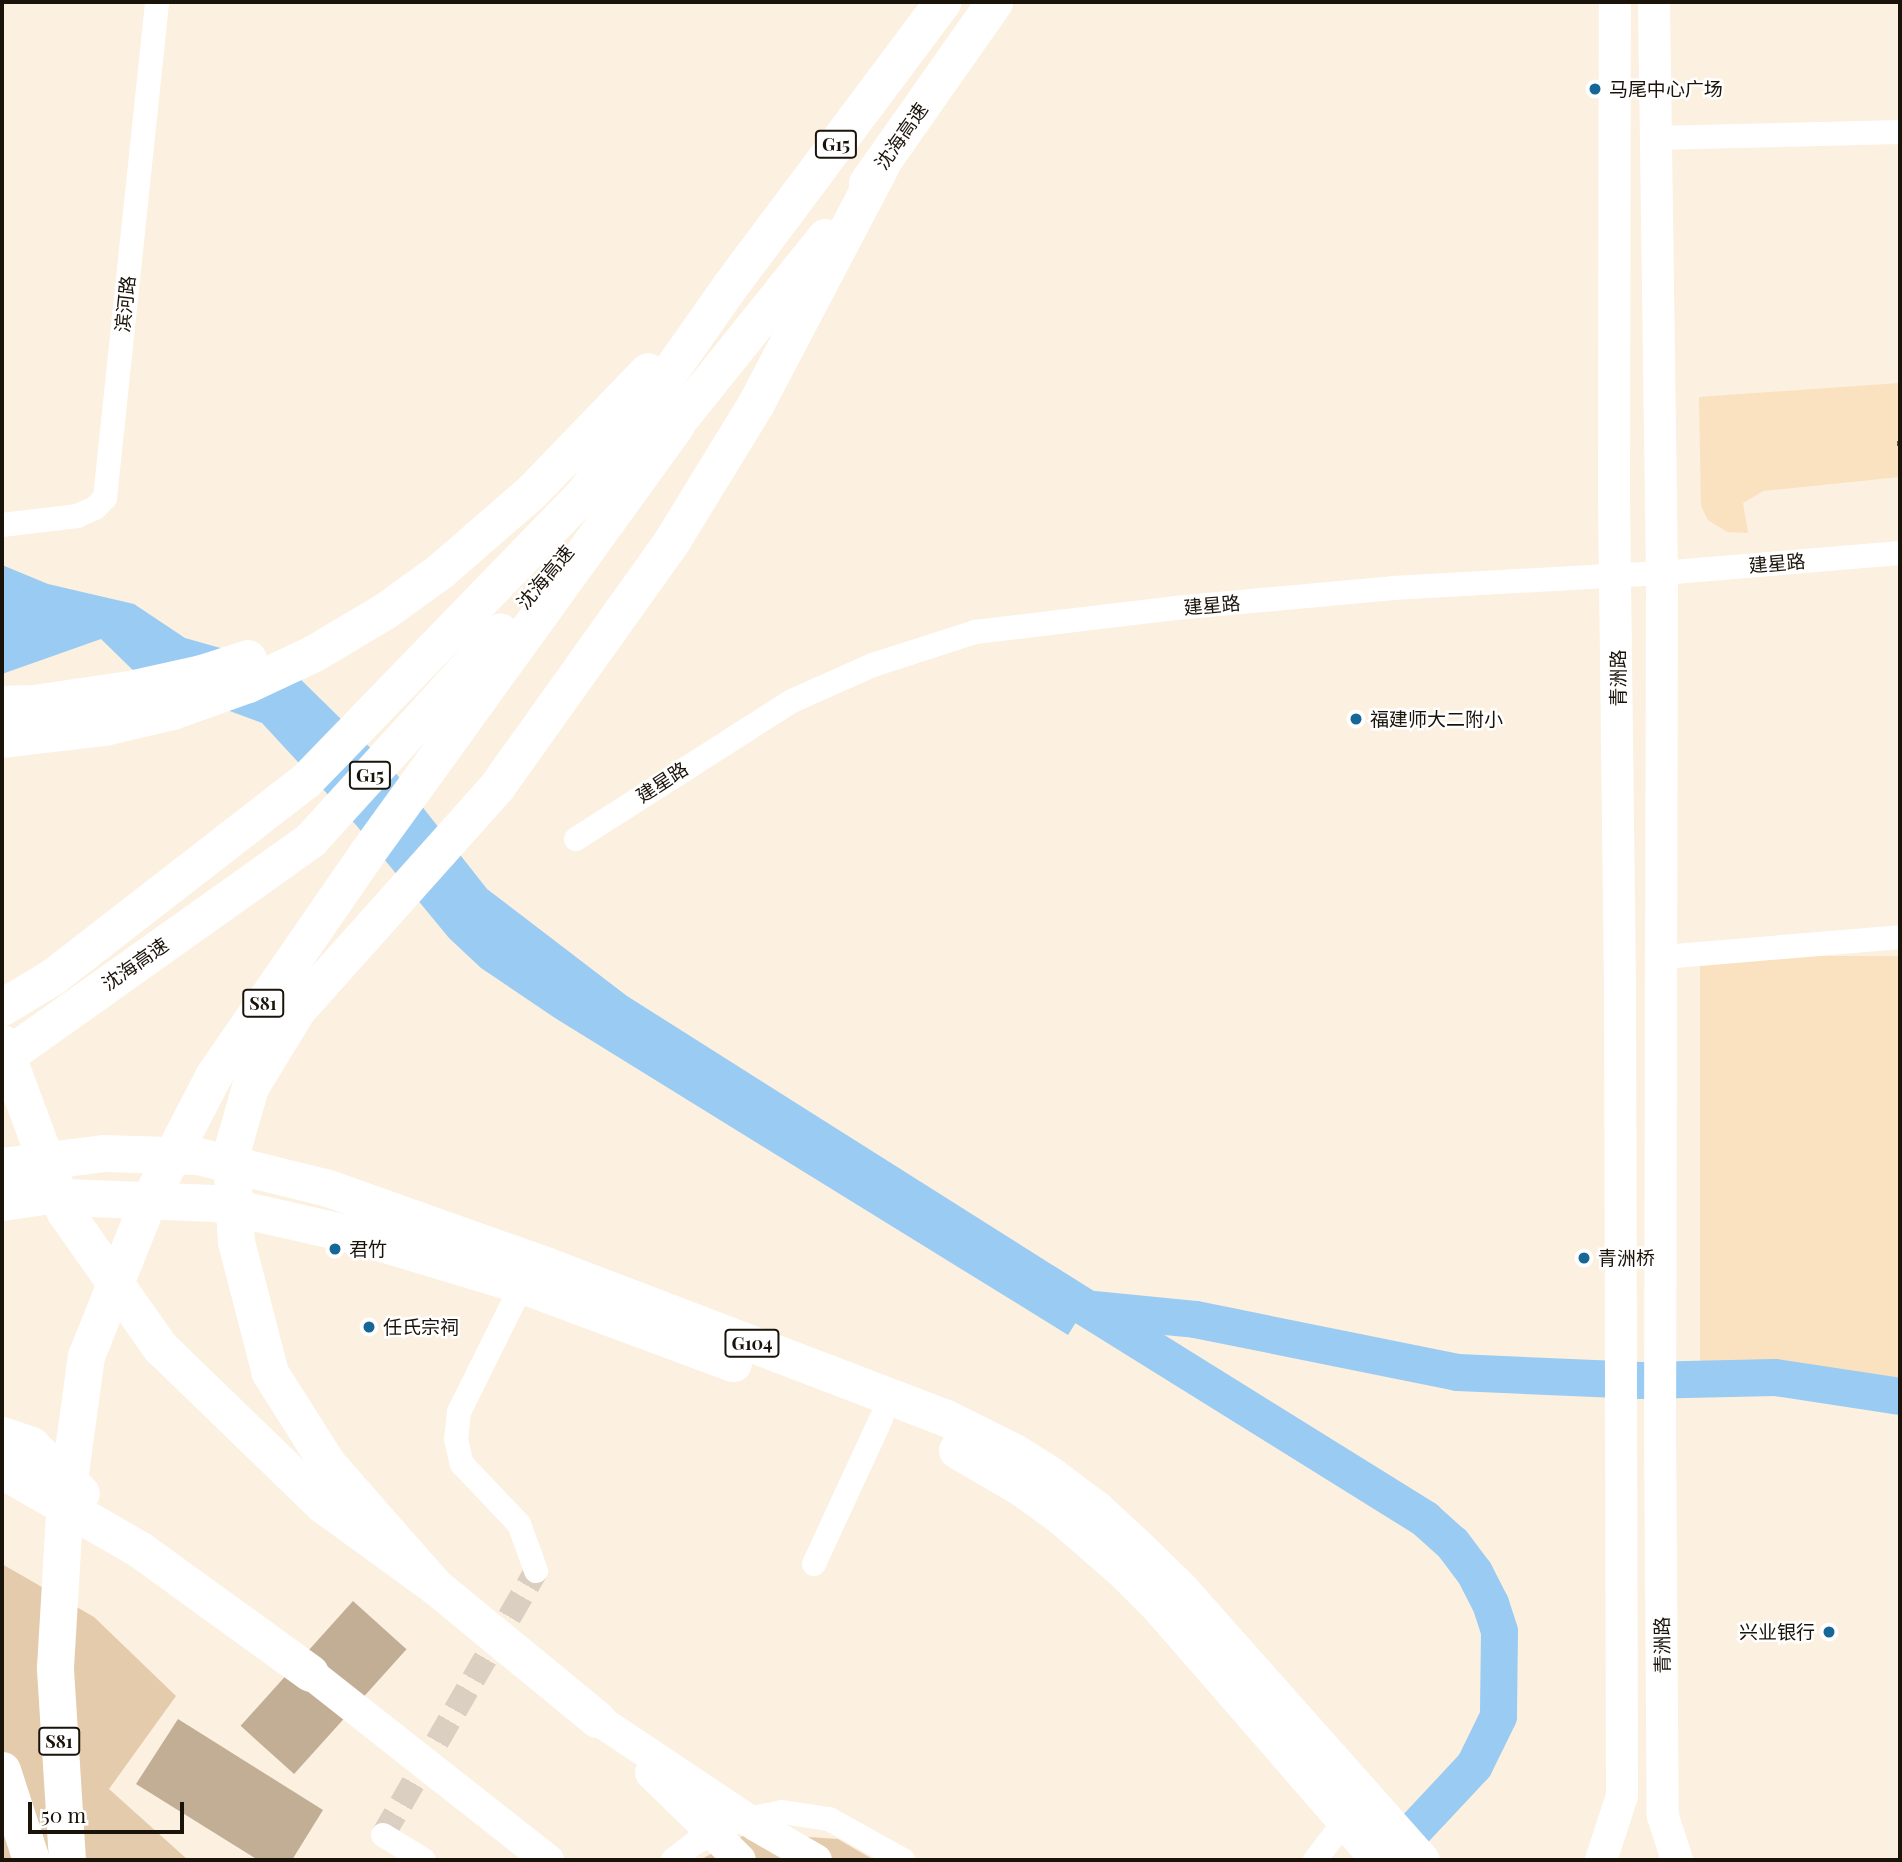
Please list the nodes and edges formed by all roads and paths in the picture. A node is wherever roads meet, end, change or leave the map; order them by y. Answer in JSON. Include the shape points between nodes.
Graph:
{"nodes":[{"id":1,"x":158,"y":2,"type":"edge"},
{"id":2,"x":942,"y":2,"type":"edge"},
{"id":3,"x":994,"y":2,"type":"edge"},
{"id":4,"x":1615,"y":2,"type":"edge"},
{"id":5,"x":1654,"y":2,"type":"edge"},
{"id":6,"x":1900,"y":132,"type":"edge"},
{"id":7,"x":1655,"y":138,"type":"junction"},
{"id":8,"x":882,"y":163,"type":"junction"},
{"id":9,"x":729,"y":287,"type":"junction"},
{"id":10,"x":676,"y":425,"type":"junction"},
{"id":11,"x":2,"y":525,"type":"edge"},
{"id":12,"x":1900,"y":552,"type":"edge"},
{"id":13,"x":440,"y":571,"type":"junction"},
{"id":14,"x":1662,"y":573,"type":"junction"},
{"id":15,"x":1617,"y":575,"type":"junction"},
{"id":16,"x":2,"y":704,"type":"edge"},
{"id":17,"x":2,"y":739,"type":"edge"},
{"id":18,"x":576,"y":839,"type":"dead end"},
{"id":19,"x":1620,"y":895,"type":"junction"},
{"id":20,"x":1663,"y":897,"type":"junction"},
{"id":21,"x":1900,"y":937,"type":"edge"},
{"id":22,"x":1663,"y":957,"type":"junction"},
{"id":23,"x":2,"y":1007,"type":"edge"},
{"id":24,"x":2,"y":1042,"type":"edge"},
{"id":25,"x":2,"y":1059,"type":"edge"},
{"id":26,"x":2,"y":1166,"type":"edge"},
{"id":27,"x":2,"y":1202,"type":"edge"},
{"id":28,"x":522,"y":1285,"type":"junction"},
{"id":29,"x":881,"y":1419,"type":"junction"},
{"id":30,"x":2,"y":1435,"type":"edge"},
{"id":31,"x":2,"y":1470,"type":"edge"},
{"id":32,"x":139,"y":1549,"type":"junction"},
{"id":33,"x":814,"y":1564,"type":"dead end"},
{"id":34,"x":536,"y":1571,"type":"dead end"},
{"id":35,"x":435,"y":1586,"type":"junction"},
{"id":36,"x":310,"y":1673,"type":"joint"},
{"id":37,"x":597,"y":1720,"type":"junction"},
{"id":38,"x":2,"y":1770,"type":"edge"},
{"id":39,"x":1357,"y":1810,"type":"junction"},
{"id":40,"x":383,"y":1835,"type":"dead end"},
{"id":41,"x":26,"y":1845,"type":"edge"},
{"id":42,"x":528,"y":1849,"type":"edge"},
{"id":43,"x":67,"y":1860,"type":"edge"},
{"id":44,"x":424,"y":1860,"type":"edge"},
{"id":45,"x":548,"y":1860,"type":"edge"},
{"id":46,"x":673,"y":1860,"type":"edge"},
{"id":47,"x":740,"y":1860,"type":"edge"},
{"id":48,"x":816,"y":1860,"type":"edge"},
{"id":49,"x":903,"y":1860,"type":"edge"},
{"id":50,"x":1315,"y":1860,"type":"edge"},
{"id":51,"x":1380,"y":1860,"type":"edge"},
{"id":52,"x":1421,"y":1860,"type":"edge"},
{"id":53,"x":1601,"y":1860,"type":"edge"},
{"id":54,"x":1677,"y":1860,"type":"edge"}],
"edges":[{"from":1,"to":11,"type":"street","name":"滨河路","via":[[104,498],[77,516]]},
{"from":2,"to":9,"type":"highway","name":"沈海高速","number":"G15"},
{"from":3,"to":8,"type":"highway","name":"沈海高速","number":"G15"},
{"from":4,"to":15,"type":"main road","name":"青洲路"},
{"from":5,"to":7,"type":"main road"},
{"from":6,"to":7,"type":"street"},
{"from":7,"to":14,"type":"main road"},
{"from":8,"to":10,"type":"highway","name":"沈海高速","number":"G15"},
{"from":8,"to":35,"type":"highway","via":[[755,405],[671,542],[496,786],[297,1010],[250,1087],[231,1153],[236,1242],[270,1373],[327,1463]]},
{"from":9,"to":13,"type":"highway","via":[[531,492]]},
{"from":9,"to":23,"type":"highway","name":"沈海高速","number":"G15","via":[[585,492],[306,780],[52,977]]},
{"from":10,"to":25,"type":"highway","name":"沈海高速","number":"G15","via":[[473,664],[310,840]]},
{"from":10,"to":43,"type":"highway","number":"S81","via":[[374,843],[213,1076],[146,1206],[86,1356],[64,1516],[54,1667]]},
{"from":12,"to":14,"type":"street","name":"建星路"},
{"from":13,"to":16,"type":"highway","via":[[279,647],[201,673],[47,701]]},
{"from":13,"to":17,"type":"highway","via":[[314,653],[248,684],[172,711],[104,727]]},
{"from":14,"to":15,"type":"street","name":"建星路"},
{"from":14,"to":20,"type":"main road"},
{"from":15,"to":18,"type":"street","name":"建星路","via":[[1392,588],[1175,608],[948,638],[792,701]]},
{"from":15,"to":19,"type":"main road","name":"青洲路"},
{"from":19,"to":20,"type":"main road"},
{"from":19,"to":53,"type":"main road","name":"青洲路","via":[[1622,1796]]},
{"from":20,"to":22,"type":"main road"},
{"from":21,"to":22,"type":"street"},
{"from":22,"to":54,"type":"main road","name":"青洲路","via":[[1663,1816]]},
{"from":24,"to":35,"type":"highway","via":[[65,1212],[160,1347],[322,1504]]},
{"from":26,"to":39,"type":"highway","number":"G104","via":[[103,1153],[198,1156],[328,1188],[548,1266],[946,1418],[1016,1453],[1096,1508],[1180,1589]]},
{"from":27,"to":28,"type":"highway","number":"G104","via":[[42,1196],[214,1203],[355,1235]]},
{"from":28,"to":29,"type":"highway","number":"G104"},
{"from":28,"to":34,"type":"street","via":[[459,1412],[456,1438],[461,1464],[519,1524]]},
{"from":29,"to":33,"type":"street"},
{"from":29,"to":39,"type":"highway","number":"G104","via":[[987,1465],[1073,1526],[1159,1606]]},
{"from":30,"to":32,"type":"highway","via":[[31,1445]]},
{"from":31,"to":32,"type":"highway"},
{"from":32,"to":36,"type":"highway"},
{"from":35,"to":37,"type":"highway"},
{"from":36,"to":42,"type":"main road"},
{"from":37,"to":47,"type":"main road"},
{"from":37,"to":48,"type":"main road"},
{"from":38,"to":41,"type":"highway"},
{"from":39,"to":50,"type":"street"},
{"from":39,"to":51,"type":"highway","number":"G104"},
{"from":39,"to":52,"type":"highway","number":"G104"},
{"from":40,"to":44,"type":"street"},
{"from":42,"to":45,"type":"main road"},
{"from":46,"to":49,"type":"street","via":[[735,1822],[782,1812],[829,1819]]}]}
